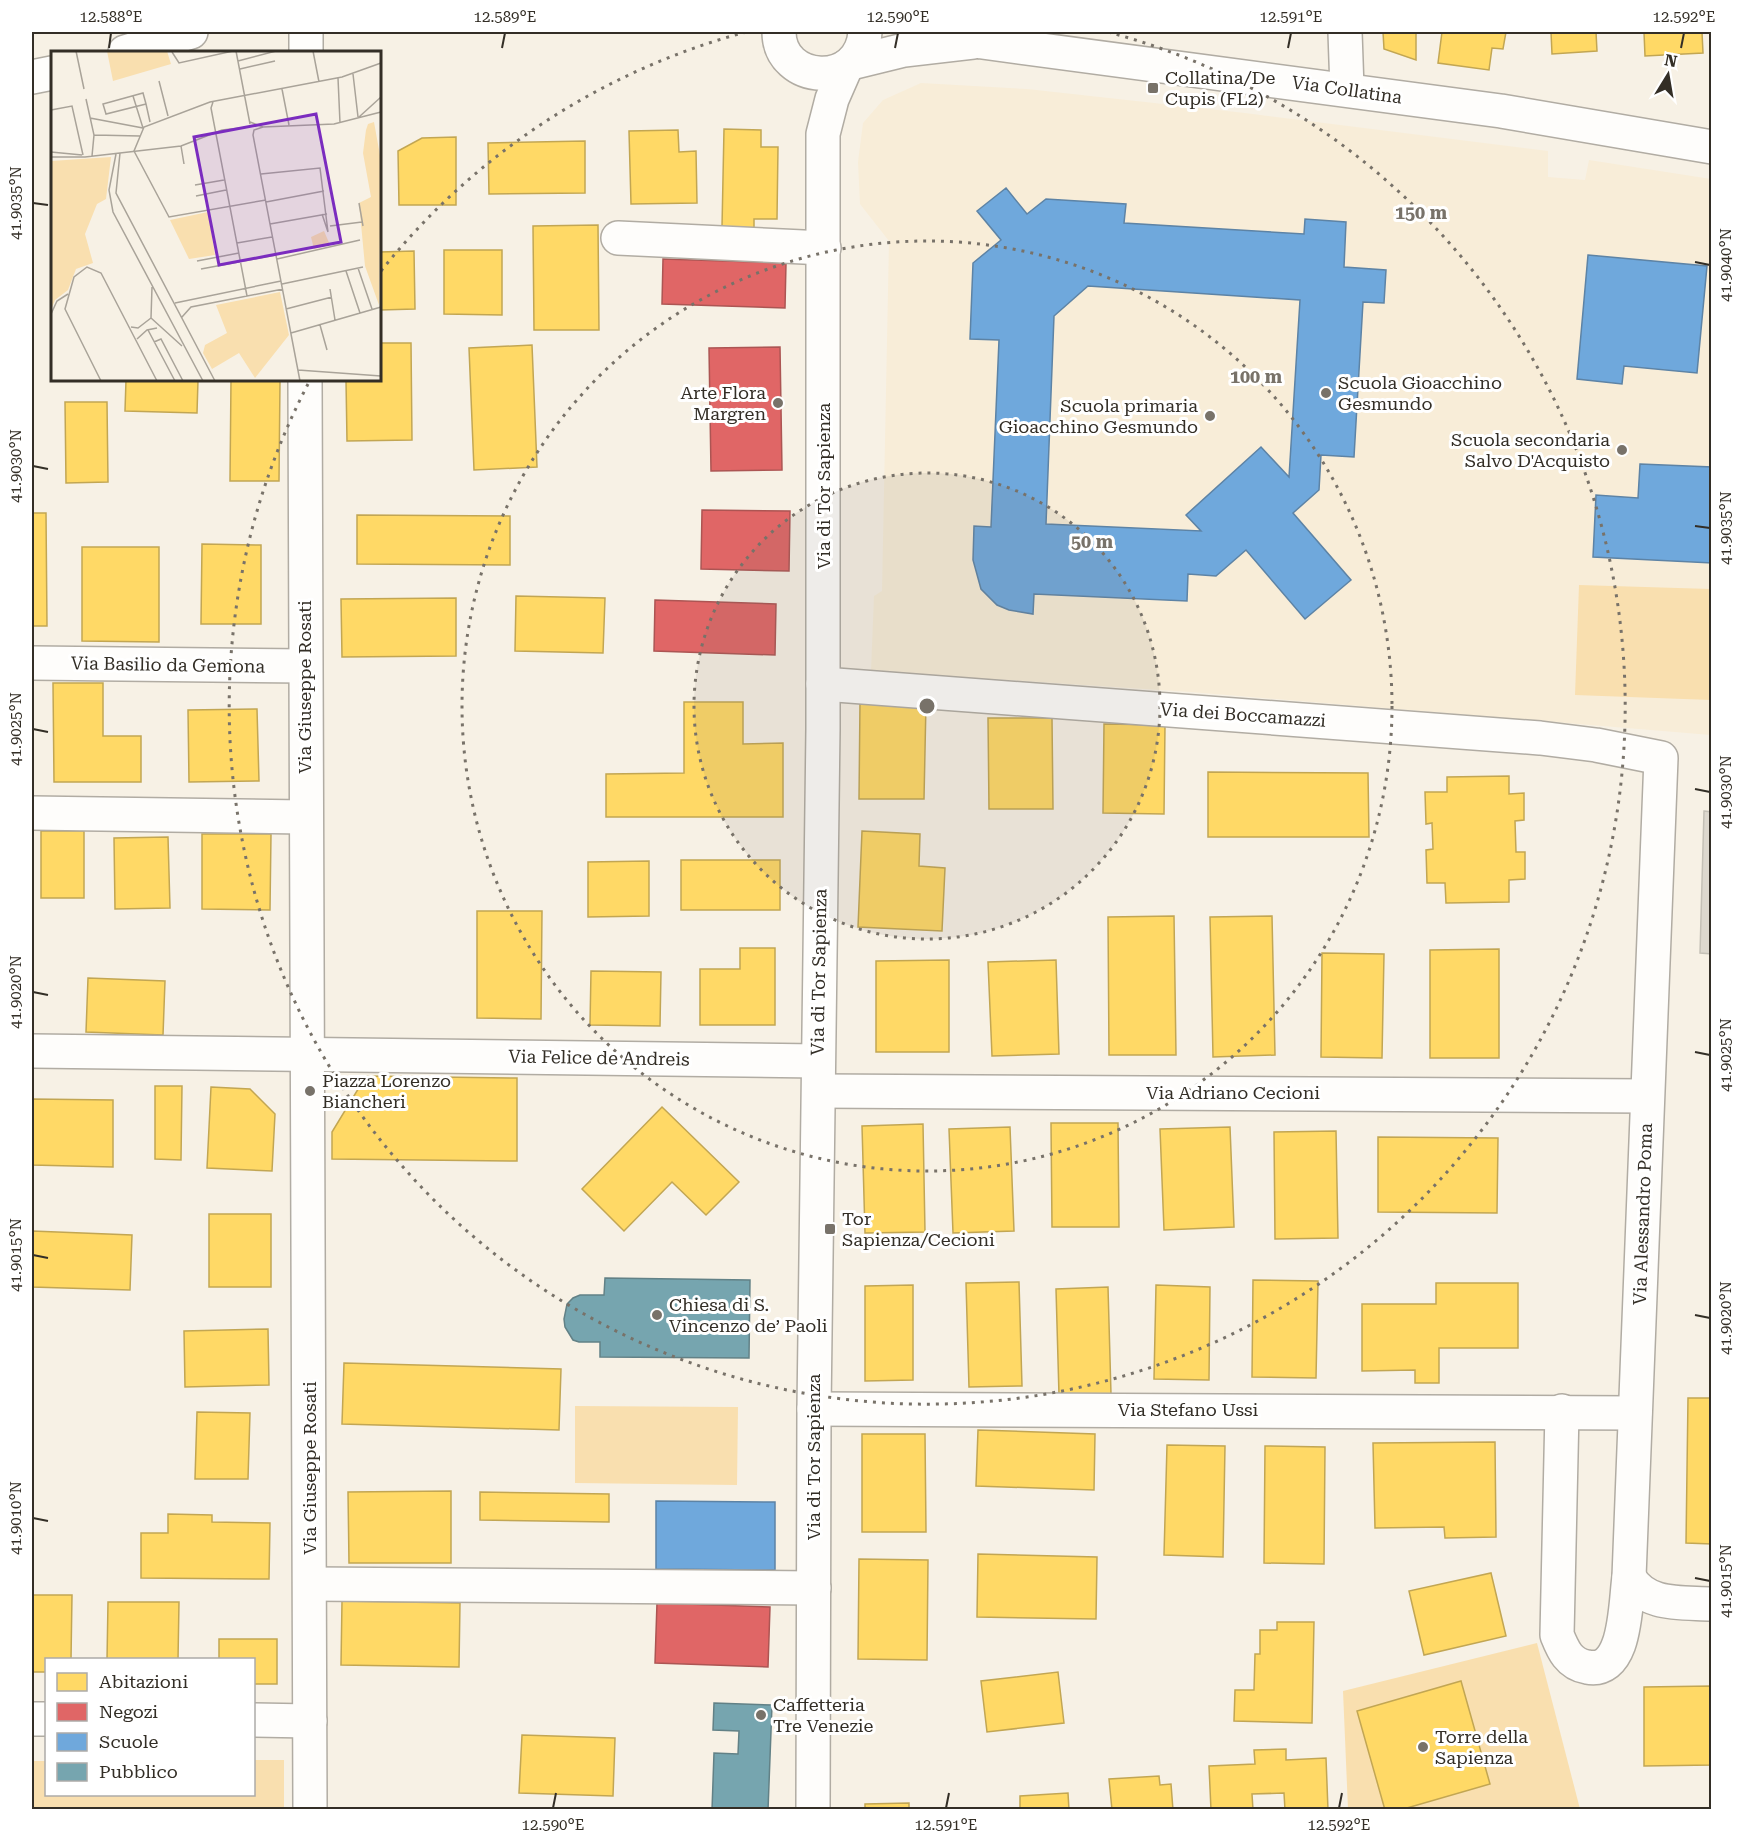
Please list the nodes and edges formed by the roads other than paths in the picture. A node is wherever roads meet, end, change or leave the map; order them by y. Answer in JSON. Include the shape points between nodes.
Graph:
{"nodes":[{"id":1,"x":191,"y":32,"type":"edge"},
{"id":2,"x":306,"y":32,"type":"edge"},
{"id":3,"x":865,"y":32,"type":"edge"},
{"id":4,"x":945,"y":32,"type":"edge"},
{"id":5,"x":1345,"y":32,"type":"edge"},
{"id":6,"x":982,"y":42,"type":"junction"},
{"id":7,"x":779,"y":44,"type":"edge"},
{"id":8,"x":128,"y":51,"type":"edge"},
{"id":9,"x":306,"y":51,"type":"edge"},
{"id":10,"x":848,"y":65,"type":"junction"},
{"id":11,"x":51,"y":73,"type":"edge"},
{"id":12,"x":32,"y":77,"type":"edge"},
{"id":13,"x":1347,"y":90,"type":"junction"},
{"id":14,"x":824,"y":134,"type":"junction"},
{"id":15,"x":1712,"y":147,"type":"edge"},
{"id":16,"x":618,"y":238,"type":"dead end"},
{"id":17,"x":824,"y":248,"type":"junction"},
{"id":18,"x":306,"y":381,"type":"edge"},
{"id":19,"x":32,"y":663,"type":"edge"},
{"id":20,"x":305,"y":666,"type":"junction"},
{"id":21,"x":823,"y":684,"type":"junction"},
{"id":22,"x":1661,"y":758,"type":"joint"},
{"id":23,"x":32,"y":813,"type":"edge"},
{"id":24,"x":304,"y":817,"type":"junction"},
{"id":25,"x":32,"y":1051,"type":"edge"},
{"id":26,"x":308,"y":1055,"type":"junction"},
{"id":27,"x":819,"y":1076,"type":"junction"},
{"id":28,"x":1647,"y":1096,"type":"junction"},
{"id":29,"x":814,"y":1410,"type":"junction"},
{"id":30,"x":1562,"y":1411,"type":"junction"},
{"id":31,"x":1635,"y":1413,"type":"junction"},
{"id":32,"x":1629,"y":1577,"type":"junction"},
{"id":33,"x":310,"y":1584,"type":"junction"},
{"id":34,"x":814,"y":1588,"type":"junction"},
{"id":35,"x":1712,"y":1604,"type":"edge"},
{"id":36,"x":255,"y":1720,"type":"edge"},
{"id":37,"x":310,"y":1721,"type":"junction"},
{"id":38,"x":310,"y":1809,"type":"edge"},
{"id":39,"x":813,"y":1809,"type":"edge"}],
"edges":[{"from":1,"to":8,"type":"street"},
{"from":2,"to":9,"type":"street"},
{"from":3,"to":10,"type":"street","via":[[860,52]]},
{"from":4,"to":6,"type":"street"},
{"from":5,"to":13,"type":"street"},
{"from":6,"to":10,"type":"street","via":[[904,50]]},
{"from":6,"to":13,"type":"street","name":"Via Collatina"},
{"from":7,"to":10,"type":"street","via":[[807,71],[833,73]]},
{"from":7,"to":14,"type":"street"},
{"from":10,"to":14,"type":"street","via":[[832,99]]},
{"from":11,"to":12,"type":"street"},
{"from":13,"to":15,"type":"street","name":"Via Collatina"},
{"from":14,"to":17,"type":"street","name":"Via di Tor Sapienza"},
{"from":16,"to":17,"type":"street"},
{"from":17,"to":21,"type":"street","name":"Via di Tor Sapienza"},
{"from":18,"to":20,"type":"street","name":"Via Giuseppe Rosati"},
{"from":19,"to":20,"type":"street","name":"Via Basilio da Gemona"},
{"from":20,"to":24,"type":"street","name":"Via Giuseppe Rosati"},
{"from":21,"to":22,"type":"street","name":"Via dei Boccamazzi","via":[[1540,738]]},
{"from":21,"to":27,"type":"street","name":"Via di Tor Sapienza"},
{"from":22,"to":28,"type":"street","name":"Via Alessandro Poma"},
{"from":23,"to":24,"type":"street"},
{"from":24,"to":26,"type":"street","name":"Via Giuseppe Rosati"},
{"from":25,"to":26,"type":"street"},
{"from":26,"to":27,"type":"street","name":"Via Felice de Andreis"},
{"from":26,"to":33,"type":"street","name":"Via Giuseppe Rosati"},
{"from":27,"to":28,"type":"street","name":"Via Adriano Cecioni"},
{"from":27,"to":29,"type":"street","name":"Via di Tor Sapienza"},
{"from":28,"to":31,"type":"street","name":"Via Alessandro Poma"},
{"from":29,"to":30,"type":"street","name":"Via Stefano Ussi"},
{"from":29,"to":34,"type":"street","name":"Via di Tor Sapienza"},
{"from":30,"to":31,"type":"street","name":"Via Stefano Ussi"},
{"from":30,"to":32,"type":"street","name":"Via Alessandro Poma","via":[[1557,1635],[1569,1658],[1599,1668],[1611,1662],[1618,1650]]},
{"from":31,"to":32,"type":"street","name":"Via Alessandro Poma"},
{"from":32,"to":35,"type":"street","via":[[1638,1591],[1652,1599]]},
{"from":33,"to":34,"type":"street"},
{"from":33,"to":37,"type":"street","name":"Via Giuseppe Rosati"},
{"from":34,"to":39,"type":"street","name":"Via di Tor Sapienza"},
{"from":36,"to":37,"type":"street"},
{"from":37,"to":38,"type":"street","name":"Via Giuseppe Rosati"}]}
